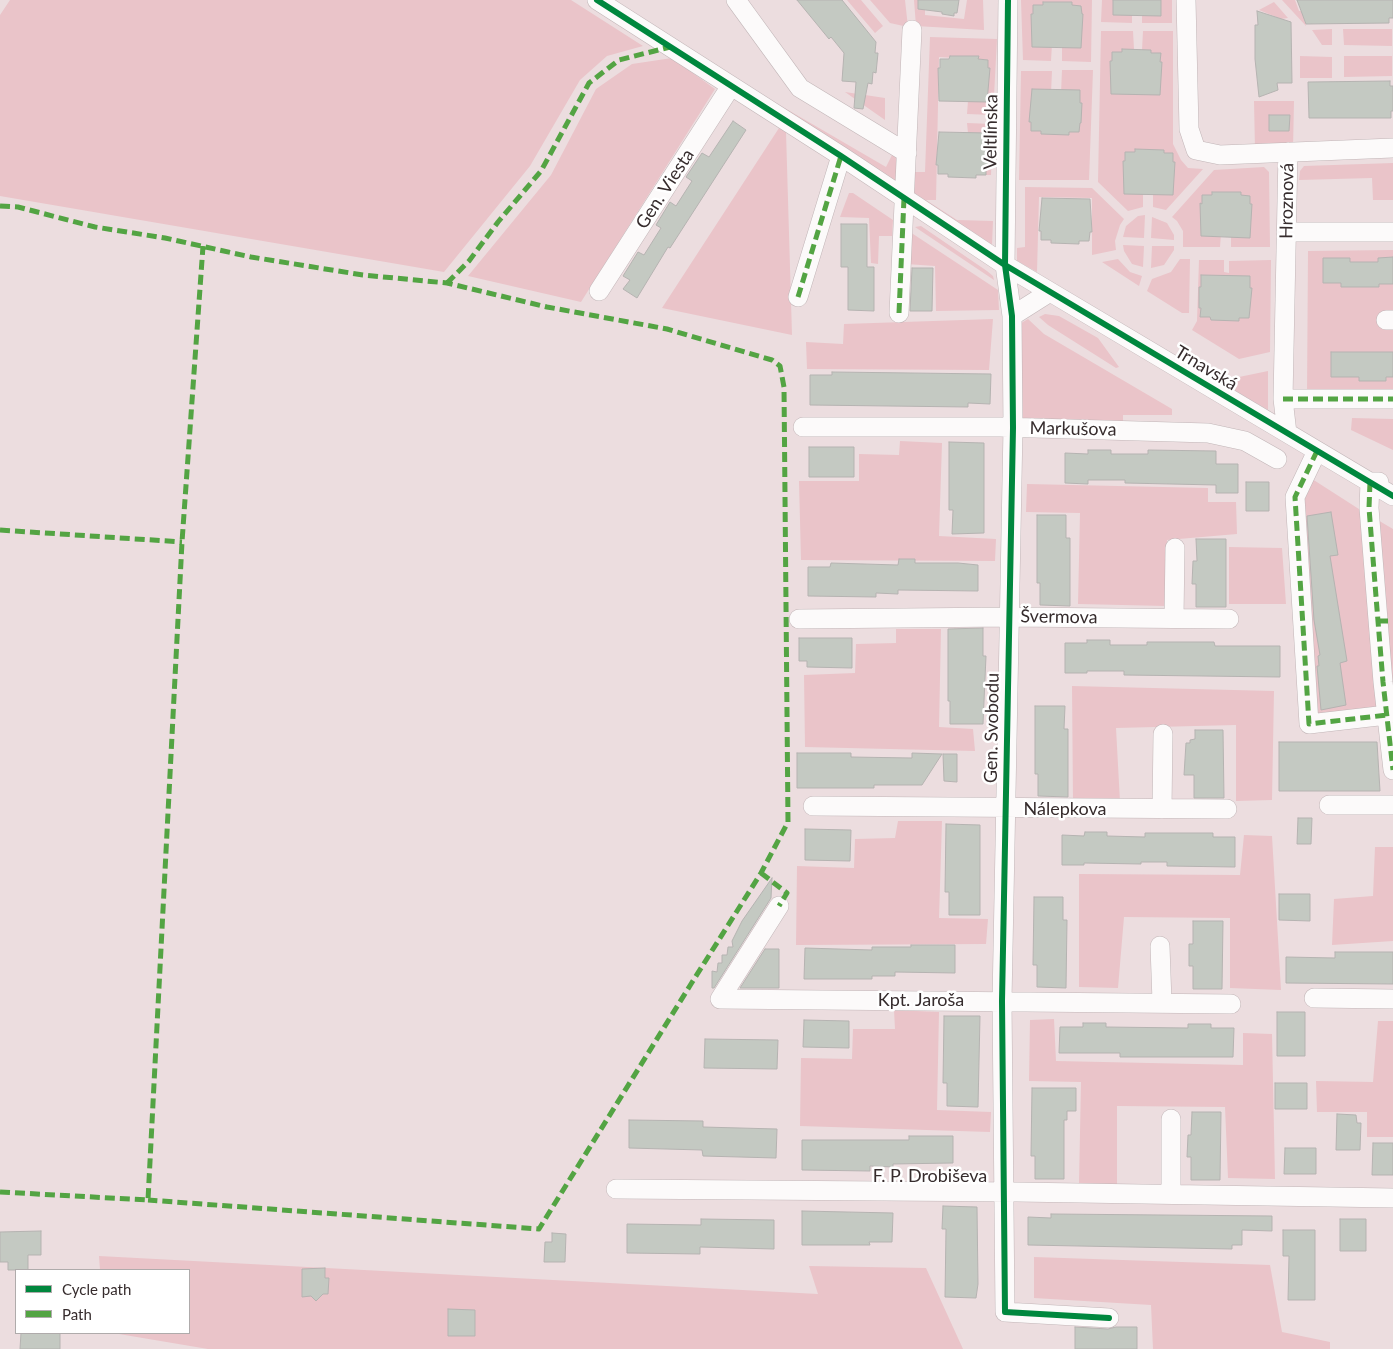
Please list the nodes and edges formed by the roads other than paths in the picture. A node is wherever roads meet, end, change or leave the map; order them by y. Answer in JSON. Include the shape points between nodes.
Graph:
{"nodes":[{"id":1,"x":597,"y":0,"type":"edge"},
{"id":2,"x":736,"y":0,"type":"edge"},
{"id":3,"x":1008,"y":0,"type":"edge"},
{"id":4,"x":1186,"y":0,"type":"edge"},
{"id":5,"x":912,"y":30,"type":"dead end"},
{"id":6,"x":731,"y":86,"type":"junction"},
{"id":7,"x":1393,"y":148,"type":"edge"},
{"id":8,"x":1288,"y":152,"type":"junction"},
{"id":9,"x":907,"y":153,"type":"junction"},
{"id":10,"x":841,"y":156,"type":"junction"},
{"id":11,"x":904,"y":198,"type":"junction"},
{"id":12,"x":1286,"y":232,"type":"junction"},
{"id":13,"x":1393,"y":232,"type":"edge"},
{"id":14,"x":1004,"y":265,"type":"junction"},
{"id":15,"x":599,"y":291,"type":"dead end"},
{"id":16,"x":1050,"y":292,"type":"junction"},
{"id":17,"x":798,"y":297,"type":"dead end"},
{"id":18,"x":898,"y":313,"type":"dead end"},
{"id":19,"x":1012,"y":316,"type":"junction"},
{"id":20,"x":1283,"y":399,"type":"junction"},
{"id":21,"x":1393,"y":399,"type":"edge"},
{"id":22,"x":804,"y":427,"type":"dead end"},
{"id":23,"x":1013,"y":428,"type":"junction"},
{"id":24,"x":1287,"y":433,"type":"junction"},
{"id":25,"x":1317,"y":451,"type":"junction"},
{"id":26,"x":1277,"y":460,"type":"dead end"},
{"id":27,"x":1370,"y":482,"type":"junction"},
{"id":28,"x":1393,"y":482,"type":"edge"},
{"id":29,"x":1393,"y":496,"type":"edge"},
{"id":30,"x":1175,"y":548,"type":"dead end"},
{"id":31,"x":1009,"y":617,"type":"junction"},
{"id":32,"x":1174,"y":618,"type":"junction"},
{"id":33,"x":799,"y":619,"type":"dead end"},
{"id":34,"x":1230,"y":619,"type":"dead end"},
{"id":35,"x":1385,"y":621,"type":"edge"},
{"id":36,"x":1387,"y":715,"type":"junction"},
{"id":37,"x":1163,"y":734,"type":"dead end"},
{"id":38,"x":1393,"y":770,"type":"edge"},
{"id":39,"x":1329,"y":805,"type":"dead end"},
{"id":40,"x":1393,"y":805,"type":"edge"},
{"id":41,"x":813,"y":806,"type":"dead end"},
{"id":42,"x":1005,"y":809,"type":"junction"},
{"id":43,"x":1162,"y":809,"type":"junction"},
{"id":44,"x":1227,"y":809,"type":"dead end"},
{"id":45,"x":779,"y":906,"type":"dead end"},
{"id":46,"x":1160,"y":946,"type":"dead end"},
{"id":47,"x":1314,"y":998,"type":"dead end"},
{"id":48,"x":1393,"y":998,"type":"edge"},
{"id":49,"x":1002,"y":1001,"type":"junction"},
{"id":50,"x":1162,"y":1002,"type":"junction"},
{"id":51,"x":1231,"y":1004,"type":"dead end"},
{"id":52,"x":1171,"y":1119,"type":"dead end"},
{"id":53,"x":616,"y":1189,"type":"dead end"},
{"id":54,"x":1004,"y":1192,"type":"junction"},
{"id":55,"x":1171,"y":1194,"type":"junction"},
{"id":56,"x":1393,"y":1198,"type":"edge"},
{"id":57,"x":1109,"y":1318,"type":"dead end"}],
"edges":[{"from":1,"to":6,"type":"street","name":"Trnavská"},
{"from":2,"to":9,"type":"street","via":[[800,88]]},
{"from":3,"to":14,"type":"street","name":"Veltlínska"},
{"from":4,"to":8,"type":"street","name":"Hroznová","via":[[1189,129],[1196,150],[1220,155]]},
{"from":5,"to":9,"type":"street"},
{"from":6,"to":10,"type":"street","name":"Trnavská"},
{"from":6,"to":15,"type":"street","name":"Gen. Viesta"},
{"from":7,"to":8,"type":"street"},
{"from":8,"to":12,"type":"street","name":"Hroznová"},
{"from":9,"to":11,"type":"street"},
{"from":10,"to":11,"type":"street","name":"Trnavská"},
{"from":10,"to":17,"type":"street"},
{"from":11,"to":14,"type":"street","name":"Trnavská"},
{"from":11,"to":18,"type":"street"},
{"from":12,"to":13,"type":"street"},
{"from":12,"to":20,"type":"street","name":"Hroznová"},
{"from":14,"to":16,"type":"street","name":"Trnavská"},
{"from":14,"to":19,"type":"street","name":"Gen. Svobodu"},
{"from":16,"to":19,"type":"street"},
{"from":16,"to":24,"type":"street","name":"Trnavská"},
{"from":19,"to":23,"type":"street","name":"Gen. Svobodu"},
{"from":20,"to":21,"type":"street"},
{"from":20,"to":24,"type":"street","name":"Hroznová"},
{"from":22,"to":23,"type":"street","name":"Markušova"},
{"from":23,"to":26,"type":"street","name":"Markušova","via":[[1208,433],[1245,441]]},
{"from":23,"to":31,"type":"street","name":"Gen. Svobodu"},
{"from":24,"to":25,"type":"street","name":"Trnavská"},
{"from":25,"to":27,"type":"street","name":"Trnavská"},
{"from":25,"to":36,"type":"street","via":[[1295,497],[1309,724]]},
{"from":27,"to":28,"type":"street"},
{"from":27,"to":29,"type":"street","name":"Trnavská"},
{"from":27,"to":35,"type":"street","via":[[1369,508]]},
{"from":30,"to":32,"type":"street"},
{"from":31,"to":32,"type":"street","name":"Švermova"},
{"from":31,"to":33,"type":"street","name":"Švermova"},
{"from":31,"to":42,"type":"street","name":"Gen. Svobodu"},
{"from":32,"to":34,"type":"street","name":"Švermova"},
{"from":35,"to":36,"type":"street"},
{"from":36,"to":38,"type":"street"},
{"from":37,"to":43,"type":"street"},
{"from":39,"to":40,"type":"street"},
{"from":41,"to":42,"type":"street","name":"Nálepkova"},
{"from":42,"to":43,"type":"street","name":"Nálepkova"},
{"from":42,"to":49,"type":"street","name":"Gen. Svobodu"},
{"from":43,"to":44,"type":"street","name":"Nálepkova"},
{"from":45,"to":49,"type":"street","name":"Kpt. Jaroša","via":[[720,998]]},
{"from":46,"to":50,"type":"street"},
{"from":47,"to":48,"type":"street"},
{"from":49,"to":50,"type":"street","name":"Kpt. Jaroša"},
{"from":49,"to":54,"type":"street","name":"Gen. Svobodu"},
{"from":50,"to":51,"type":"street","name":"Kpt. Jaroša"},
{"from":52,"to":55,"type":"street"},
{"from":53,"to":54,"type":"street","name":"F. P. Drobiševa"},
{"from":54,"to":55,"type":"street","name":"F. P. Drobiševa"},
{"from":54,"to":57,"type":"street","name":"Gen. Svobodu","via":[[1005,1312]]},
{"from":55,"to":56,"type":"street","name":"F. P. Drobiševa"}]}
